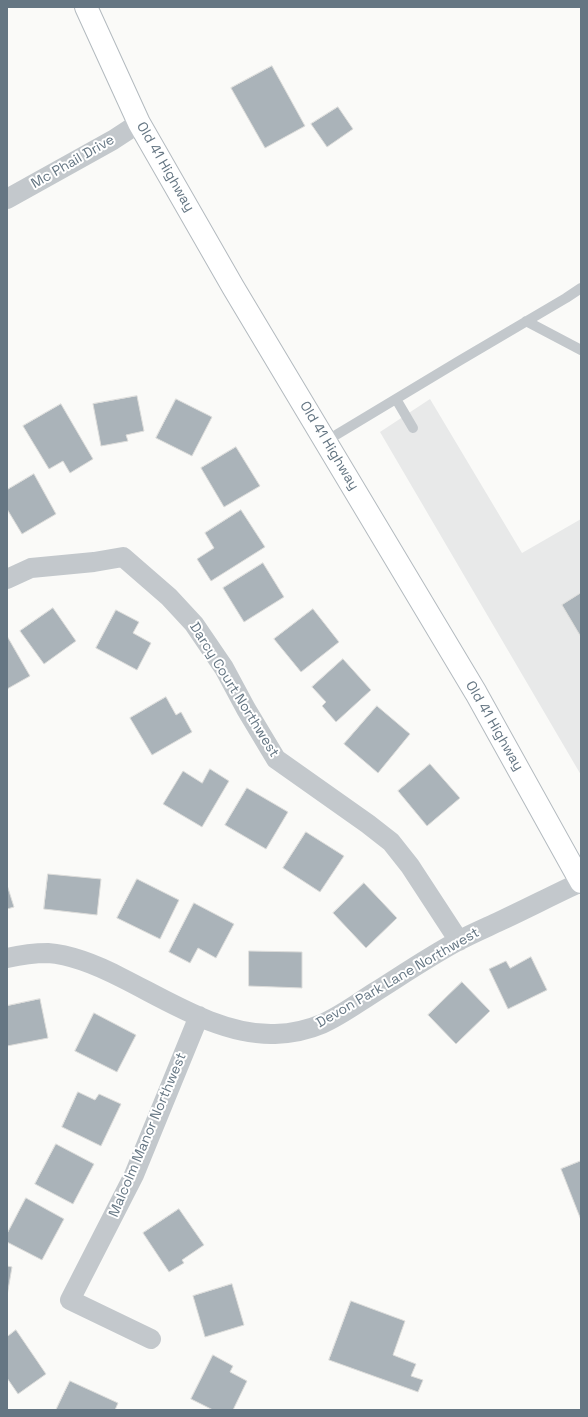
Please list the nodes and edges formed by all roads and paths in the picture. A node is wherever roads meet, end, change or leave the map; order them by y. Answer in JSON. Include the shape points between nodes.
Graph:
{"nodes":[{"id":1,"x":86,"y":7,"type":"edge"},
{"id":2,"x":139,"y":123,"type":"junction"},
{"id":3,"x":7,"y":199,"type":"edge"},
{"id":4,"x":581,"y":288,"type":"edge"},
{"id":5,"x":526,"y":321,"type":"junction"},
{"id":6,"x":581,"y":350,"type":"edge"},
{"id":7,"x":396,"y":399,"type":"junction"},
{"id":8,"x":413,"y":428,"type":"dead end"},
{"id":9,"x":326,"y":440,"type":"junction"},
{"id":10,"x":7,"y":579,"type":"edge"},
{"id":11,"x":581,"y":882,"type":"edge"},
{"id":12,"x":459,"y":941,"type":"junction"},
{"id":13,"x":7,"y":958,"type":"edge"},
{"id":14,"x":199,"y":1016,"type":"junction"},
{"id":15,"x":151,"y":1338,"type":"dead end"}],
"edges":[{"from":1,"to":2,"type":"main road","name":"Old 41 Highway"},
{"from":2,"to":3,"type":"street","name":"Mc Phail Drive"},
{"from":2,"to":9,"type":"main road","name":"Old 41 Highway","via":[[233,287]]},
{"from":4,"to":5,"type":"lane"},
{"from":5,"to":6,"type":"lane"},
{"from":5,"to":7,"type":"lane"},
{"from":7,"to":8,"type":"lane"},
{"from":7,"to":9,"type":"lane"},
{"from":9,"to":11,"type":"main road","name":"Old 41 Highway","via":[[480,699]]},
{"from":10,"to":12,"type":"street","name":"Darcy Court Northwest","via":[[31,568],[123,558],[169,597],[194,624],[224,668],[276,759],[390,842],[410,866]]},
{"from":11,"to":12,"type":"street","name":"Devon Park Lane Northwest"},
{"from":12,"to":14,"type":"street","name":"Devon Park Lane Northwest","via":[[347,1011],[316,1027],[274,1034],[249,1033]]},
{"from":13,"to":14,"type":"street","name":"Devon Park Lane Northwest","via":[[48,953],[69,957],[97,966]]},
{"from":14,"to":15,"type":"street","name":"Malcolm Manor Northwest","via":[[134,1175],[70,1300]]}]}
